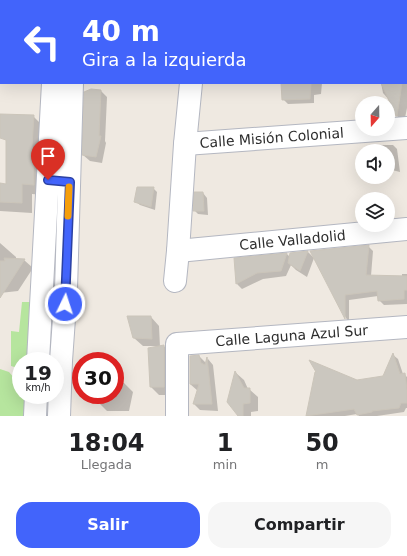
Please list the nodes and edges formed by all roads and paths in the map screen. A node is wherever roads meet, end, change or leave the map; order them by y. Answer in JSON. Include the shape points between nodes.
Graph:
{"nodes":[{"id":1,"x":53,"y":84,"type":"edge"},
{"id":2,"x":72,"y":84,"type":"edge"},
{"id":3,"x":191,"y":84,"type":"edge"},
{"id":4,"x":407,"y":128,"type":"edge"},
{"id":5,"x":185,"y":144,"type":"junction"},
{"id":6,"x":48,"y":180,"type":"junction"},
{"id":7,"x":70,"y":182,"type":"junction"},
{"id":8,"x":407,"y":229,"type":"edge"},
{"id":9,"x":178,"y":251,"type":"junction"},
{"id":10,"x":175,"y":281,"type":"dead end"},
{"id":11,"x":407,"y":327,"type":"edge"},
{"id":12,"x":38,"y":352,"type":"edge"},
{"id":13,"x":36,"y":404,"type":"edge"},
{"id":14,"x":35,"y":416,"type":"edge"},
{"id":15,"x":59,"y":416,"type":"edge"},
{"id":16,"x":177,"y":416,"type":"edge"}],
"edges":[{"from":1,"to":6,"type":"street"},
{"from":2,"to":7,"type":"street"},
{"from":3,"to":5,"type":"street"},
{"from":4,"to":5,"type":"street","name":"Calle Misión Colonial"},
{"from":5,"to":9,"type":"street"},
{"from":6,"to":7,"type":"street"},
{"from":6,"to":12,"type":"street"},
{"from":7,"to":15,"type":"street"},
{"from":8,"to":9,"type":"street","name":"Calle Valladolid"},
{"from":9,"to":10,"type":"street"},
{"from":11,"to":16,"type":"street","name":"Calle Laguna Azul Sur","via":[[177,344]]},
{"from":13,"to":14,"type":"street"}]}
